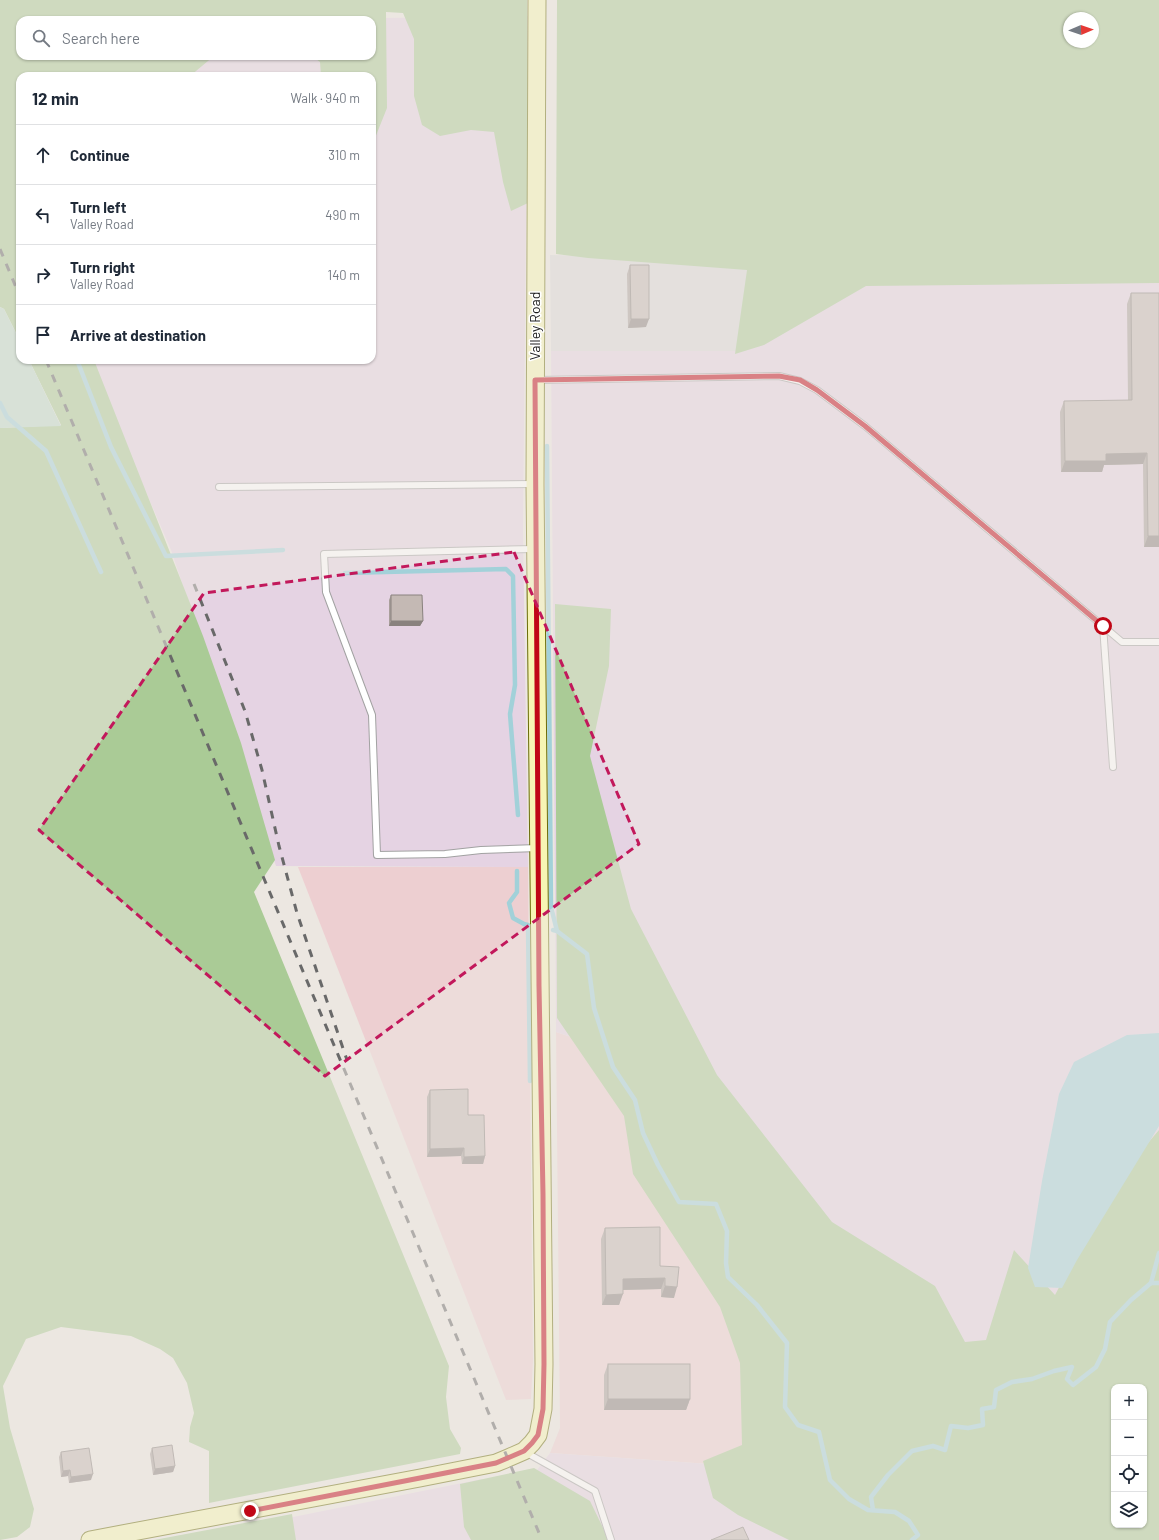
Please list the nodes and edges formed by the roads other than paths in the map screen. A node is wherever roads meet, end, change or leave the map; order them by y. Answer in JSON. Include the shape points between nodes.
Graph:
{"nodes":[{"id":1,"x":537,"y":0,"type":"edge"},
{"id":2,"x":535,"y":380,"type":"junction"},
{"id":3,"x":535,"y":484,"type":"junction"},
{"id":4,"x":219,"y":487,"type":"dead end"},
{"id":5,"x":535,"y":549,"type":"junction"},
{"id":6,"x":1103,"y":626,"type":"junction"},
{"id":7,"x":1159,"y":642,"type":"edge"},
{"id":8,"x":1113,"y":767,"type":"dead end"},
{"id":9,"x":538,"y":848,"type":"junction"},
{"id":10,"x":524,"y":1451,"type":"junction"},
{"id":11,"x":90,"y":1540,"type":"edge"},
{"id":12,"x":611,"y":1540,"type":"edge"}],
"edges":[{"from":1,"to":2,"type":"street","name":"Valley Road"},
{"from":2,"to":3,"type":"street","name":"Valley Road"},
{"from":2,"to":6,"type":"lane","via":[[779,376],[800,380],[865,426]]},
{"from":3,"to":4,"type":"lane"},
{"from":3,"to":5,"type":"street","name":"Valley Road"},
{"from":5,"to":9,"type":"street","name":"Valley Road"},
{"from":5,"to":9,"type":"lane","via":[[324,554],[326,592],[372,715],[377,855]]},
{"from":6,"to":7,"type":"lane","via":[[1122,642]]},
{"from":6,"to":8,"type":"lane"},
{"from":9,"to":10,"type":"street","name":"Valley Road","via":[[543,1409],[538,1435]]},
{"from":10,"to":11,"type":"street","name":"Valley Road","via":[[496,1463]]},
{"from":10,"to":12,"type":"lane","via":[[595,1491]]}]}
